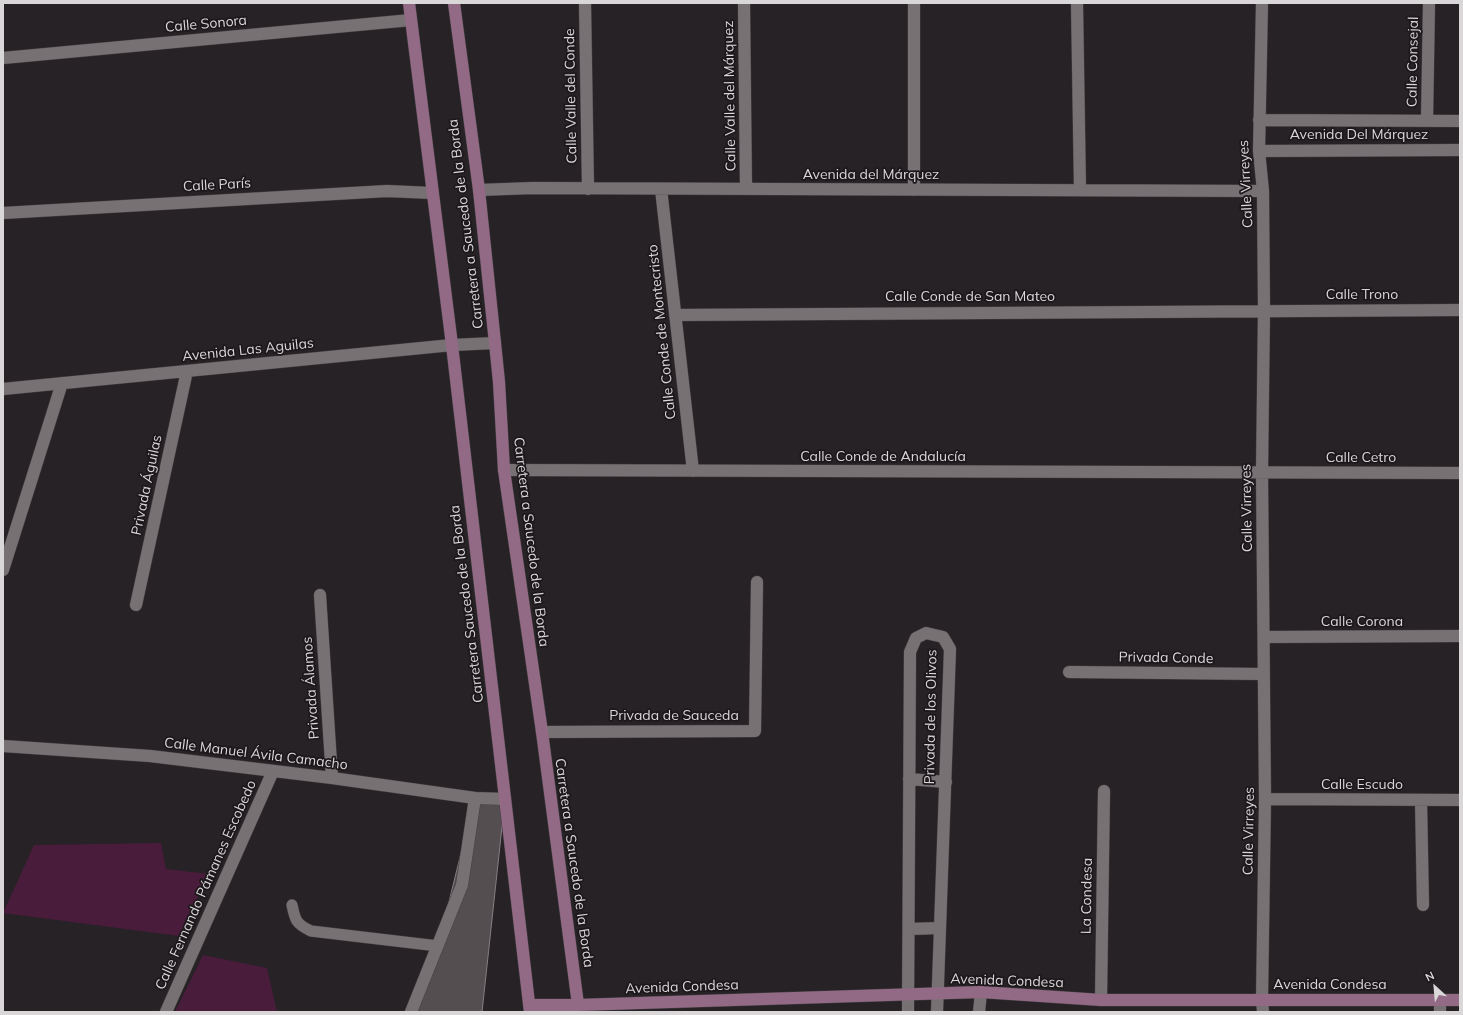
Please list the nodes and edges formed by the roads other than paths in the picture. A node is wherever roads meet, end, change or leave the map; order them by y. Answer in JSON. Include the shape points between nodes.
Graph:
{"nodes":[{"id":1,"x":409,"y":3,"type":"edge"},
{"id":2,"x":454,"y":3,"type":"edge"},
{"id":3,"x":585,"y":3,"type":"edge"},
{"id":4,"x":744,"y":3,"type":"edge"},
{"id":5,"x":914,"y":3,"type":"edge"},
{"id":6,"x":1077,"y":3,"type":"edge"},
{"id":7,"x":1262,"y":3,"type":"edge"},
{"id":8,"x":1429,"y":3,"type":"edge"},
{"id":9,"x":411,"y":20,"type":"junction"},
{"id":10,"x":3,"y":58,"type":"edge"},
{"id":11,"x":1259,"y":120,"type":"junction"},
{"id":12,"x":1427,"y":121,"type":"junction"},
{"id":13,"x":1460,"y":121,"type":"edge"},
{"id":14,"x":1259,"y":150,"type":"junction"},
{"id":15,"x":1460,"y":150,"type":"edge"},
{"id":16,"x":588,"y":189,"type":"junction"},
{"id":17,"x":661,"y":189,"type":"junction"},
{"id":18,"x":746,"y":189,"type":"junction"},
{"id":19,"x":479,"y":190,"type":"junction"},
{"id":20,"x":914,"y":190,"type":"junction"},
{"id":21,"x":1080,"y":190,"type":"junction"},
{"id":22,"x":1263,"y":191,"type":"junction"},
{"id":23,"x":432,"y":193,"type":"junction"},
{"id":24,"x":3,"y":213,"type":"edge"},
{"id":25,"x":1264,"y":310,"type":"junction"},
{"id":26,"x":1460,"y":310,"type":"edge"},
{"id":27,"x":675,"y":315,"type":"junction"},
{"id":28,"x":495,"y":343,"type":"junction"},
{"id":29,"x":452,"y":345,"type":"junction"},
{"id":30,"x":187,"y":371,"type":"junction"},
{"id":31,"x":62,"y":383,"type":"junction"},
{"id":32,"x":3,"y":389,"type":"edge"},
{"id":33,"x":504,"y":470,"type":"junction"},
{"id":34,"x":693,"y":471,"type":"junction"},
{"id":35,"x":1460,"y":472,"type":"edge"},
{"id":36,"x":1262,"y":473,"type":"junction"},
{"id":37,"x":3,"y":570,"type":"edge"},
{"id":38,"x":757,"y":582,"type":"dead end"},
{"id":39,"x":320,"y":595,"type":"dead end"},
{"id":40,"x":136,"y":605,"type":"dead end"},
{"id":41,"x":1460,"y":636,"type":"edge"},
{"id":42,"x":1264,"y":637,"type":"junction"},
{"id":43,"x":1069,"y":672,"type":"dead end"},
{"id":44,"x":1263,"y":674,"type":"junction"},
{"id":45,"x":542,"y":732,"type":"junction"},
{"id":46,"x":3,"y":746,"type":"edge"},
{"id":47,"x":273,"y":771,"type":"junction"},
{"id":48,"x":332,"y":778,"type":"junction"},
{"id":49,"x":909,"y":779,"type":"junction"},
{"id":50,"x":946,"y":782,"type":"junction"},
{"id":51,"x":1104,"y":791,"type":"dead end"},
{"id":52,"x":475,"y":798,"type":"junction"},
{"id":53,"x":505,"y":799,"type":"junction"},
{"id":54,"x":1265,"y":799,"type":"junction"},
{"id":55,"x":1421,"y":800,"type":"junction"},
{"id":56,"x":1460,"y":800,"type":"edge"},
{"id":57,"x":292,"y":905,"type":"dead end"},
{"id":58,"x":1423,"y":905,"type":"dead end"},
{"id":59,"x":940,"y":928,"type":"junction"},
{"id":60,"x":909,"y":929,"type":"junction"},
{"id":61,"x":438,"y":946,"type":"junction"},
{"id":62,"x":981,"y":992,"type":"junction"},
{"id":63,"x":938,"y":993,"type":"junction"},
{"id":64,"x":908,"y":994,"type":"junction"},
{"id":65,"x":1101,"y":1000,"type":"junction"},
{"id":66,"x":1262,"y":1000,"type":"junction"},
{"id":67,"x":1440,"y":1000,"type":"junction"},
{"id":68,"x":1460,"y":1000,"type":"edge"},
{"id":69,"x":529,"y":1008,"type":"edge"},
{"id":70,"x":578,"y":1009,"type":"edge"},
{"id":71,"x":166,"y":1012,"type":"edge"},
{"id":72,"x":412,"y":1012,"type":"edge"},
{"id":73,"x":908,"y":1012,"type":"edge"},
{"id":74,"x":937,"y":1012,"type":"edge"},
{"id":75,"x":979,"y":1012,"type":"edge"},
{"id":76,"x":1263,"y":1012,"type":"edge"},
{"id":77,"x":1440,"y":1012,"type":"edge"}],
"edges":[{"from":1,"to":9,"type":"street"},
{"from":2,"to":19,"type":"street","name":"Carretera a Saucedo de la Borda"},
{"from":3,"to":16,"type":"street","name":"Calle Valle del Conde"},
{"from":4,"to":18,"type":"street","name":"Calle Valle del Márquez"},
{"from":5,"to":20,"type":"street"},
{"from":6,"to":21,"type":"street"},
{"from":7,"to":11,"type":"street","name":"Calle Virreyes"},
{"from":8,"to":12,"type":"street","name":"Calle Consejal"},
{"from":9,"to":10,"type":"street","name":"Calle Sonora"},
{"from":9,"to":23,"type":"street"},
{"from":11,"to":12,"type":"street","name":"Avenida Del Márquez"},
{"from":11,"to":14,"type":"street","name":"Calle Virreyes"},
{"from":12,"to":13,"type":"street","name":"Avenida Del Márquez"},
{"from":14,"to":15,"type":"street","name":"Avenida Del Márquez"},
{"from":14,"to":22,"type":"street","name":"Calle Virreyes"},
{"from":16,"to":17,"type":"street","name":"Avenida del Márquez"},
{"from":16,"to":19,"type":"street","name":"Avenida del Márquez"},
{"from":17,"to":18,"type":"street","name":"Avenida del Márquez"},
{"from":17,"to":27,"type":"street","name":"Calle Conde de Montecristo"},
{"from":18,"to":20,"type":"street","name":"Avenida del Márquez"},
{"from":19,"to":28,"type":"street","name":"Carretera a Saucedo de la Borda"},
{"from":20,"to":21,"type":"street","name":"Avenida del Márquez"},
{"from":21,"to":22,"type":"street","name":"Avenida del Márquez"},
{"from":22,"to":25,"type":"street","name":"Calle Virreyes"},
{"from":23,"to":24,"type":"street","name":"Calle París","via":[[387,190]]},
{"from":23,"to":29,"type":"street","name":"Carretera Saucedo de la Borda"},
{"from":25,"to":26,"type":"street","name":"Calle Trono"},
{"from":25,"to":27,"type":"street","name":"Calle Conde de San Mateo"},
{"from":25,"to":36,"type":"street","name":"Calle Virreyes"},
{"from":27,"to":34,"type":"street","name":"Calle Conde de Montecristo"},
{"from":28,"to":29,"type":"street","name":"Avenida Las Aguilas"},
{"from":28,"to":33,"type":"street","name":"Carretera a Saucedo de la Borda"},
{"from":29,"to":30,"type":"street","name":"Avenida Las Aguilas"},
{"from":29,"to":53,"type":"street","name":"Carretera Saucedo de la Borda"},
{"from":30,"to":31,"type":"street","name":"Avenida Las Aguilas"},
{"from":30,"to":40,"type":"street","name":"Privada Águilas"},
{"from":31,"to":32,"type":"street","name":"Avenida Las Aguilas"},
{"from":31,"to":37,"type":"street"},
{"from":33,"to":34,"type":"street","name":"Calle Conde de Andalucía"},
{"from":33,"to":45,"type":"street","name":"Carretera a Saucedo de la Borda"},
{"from":34,"to":36,"type":"street","name":"Calle Conde de Andalucía"},
{"from":35,"to":36,"type":"street","name":"Calle Cetro"},
{"from":36,"to":42,"type":"street","name":"Calle Virreyes"},
{"from":38,"to":45,"type":"street","name":"Privada de Sauceda","via":[[754,731]]},
{"from":39,"to":48,"type":"street","name":"Privada Álamos"},
{"from":41,"to":42,"type":"street","name":"Calle Corona"},
{"from":42,"to":44,"type":"street","name":"Calle Virreyes"},
{"from":43,"to":44,"type":"street","name":"Privada Conde"},
{"from":44,"to":54,"type":"street","name":"Calle Virreyes"},
{"from":45,"to":70,"type":"street","name":"Carretera a Saucedo de la Borda"},
{"from":46,"to":47,"type":"street","name":"Calle Manuel Ávila Camacho","via":[[150,756]]},
{"from":47,"to":48,"type":"street","name":"Calle Manuel Ávila Camacho"},
{"from":47,"to":71,"type":"street","name":"Calle Fernando Pámanes Escobedo"},
{"from":48,"to":52,"type":"street","name":"Calle Manuel Ávila Camacho"},
{"from":49,"to":50,"type":"street"},
{"from":49,"to":50,"type":"street","name":"Privada de los Olivos","via":[[910,652],[916,638],[926,633],[943,637],[950,649]]},
{"from":49,"to":60,"type":"street","name":"Privada de los Olivos"},
{"from":50,"to":59,"type":"street","name":"Privada de los Olivos"},
{"from":51,"to":65,"type":"street","name":"La Condesa"},
{"from":52,"to":53,"type":"street","name":"Calle Manuel Ávila Camacho"},
{"from":52,"to":61,"type":"street","via":[[462,885]]},
{"from":53,"to":69,"type":"street","name":"Carretera Saucedo de la Borda"},
{"from":54,"to":55,"type":"street","name":"Calle Escudo"},
{"from":54,"to":66,"type":"street","name":"Calle Virreyes"},
{"from":55,"to":56,"type":"street","name":"Calle Escudo"},
{"from":55,"to":58,"type":"street"},
{"from":57,"to":61,"type":"lane","via":[[296,921],[311,931]]},
{"from":59,"to":60,"type":"street"},
{"from":59,"to":63,"type":"street","name":"Privada de los Olivos"},
{"from":60,"to":64,"type":"street","name":"Privada de los Olivos"},
{"from":61,"to":72,"type":"street"},
{"from":62,"to":63,"type":"street","name":"Avenida Condesa"},
{"from":62,"to":65,"type":"street","name":"Avenida Condesa"},
{"from":62,"to":75,"type":"street"},
{"from":63,"to":64,"type":"street","name":"Avenida Condesa"},
{"from":63,"to":74,"type":"street","name":"Privada de los Olivos"},
{"from":64,"to":70,"type":"street","name":"Avenida Condesa"},
{"from":64,"to":73,"type":"street","name":"Privada de los Olivos"},
{"from":65,"to":66,"type":"street","name":"Avenida Condesa"},
{"from":66,"to":67,"type":"street","name":"Avenida Condesa"},
{"from":66,"to":76,"type":"street","name":"Calle Virreyes"},
{"from":67,"to":68,"type":"street","name":"Avenida Condesa"},
{"from":67,"to":77,"type":"street"},
{"from":69,"to":70,"type":"street","name":"Avenida Condesa"}]}
